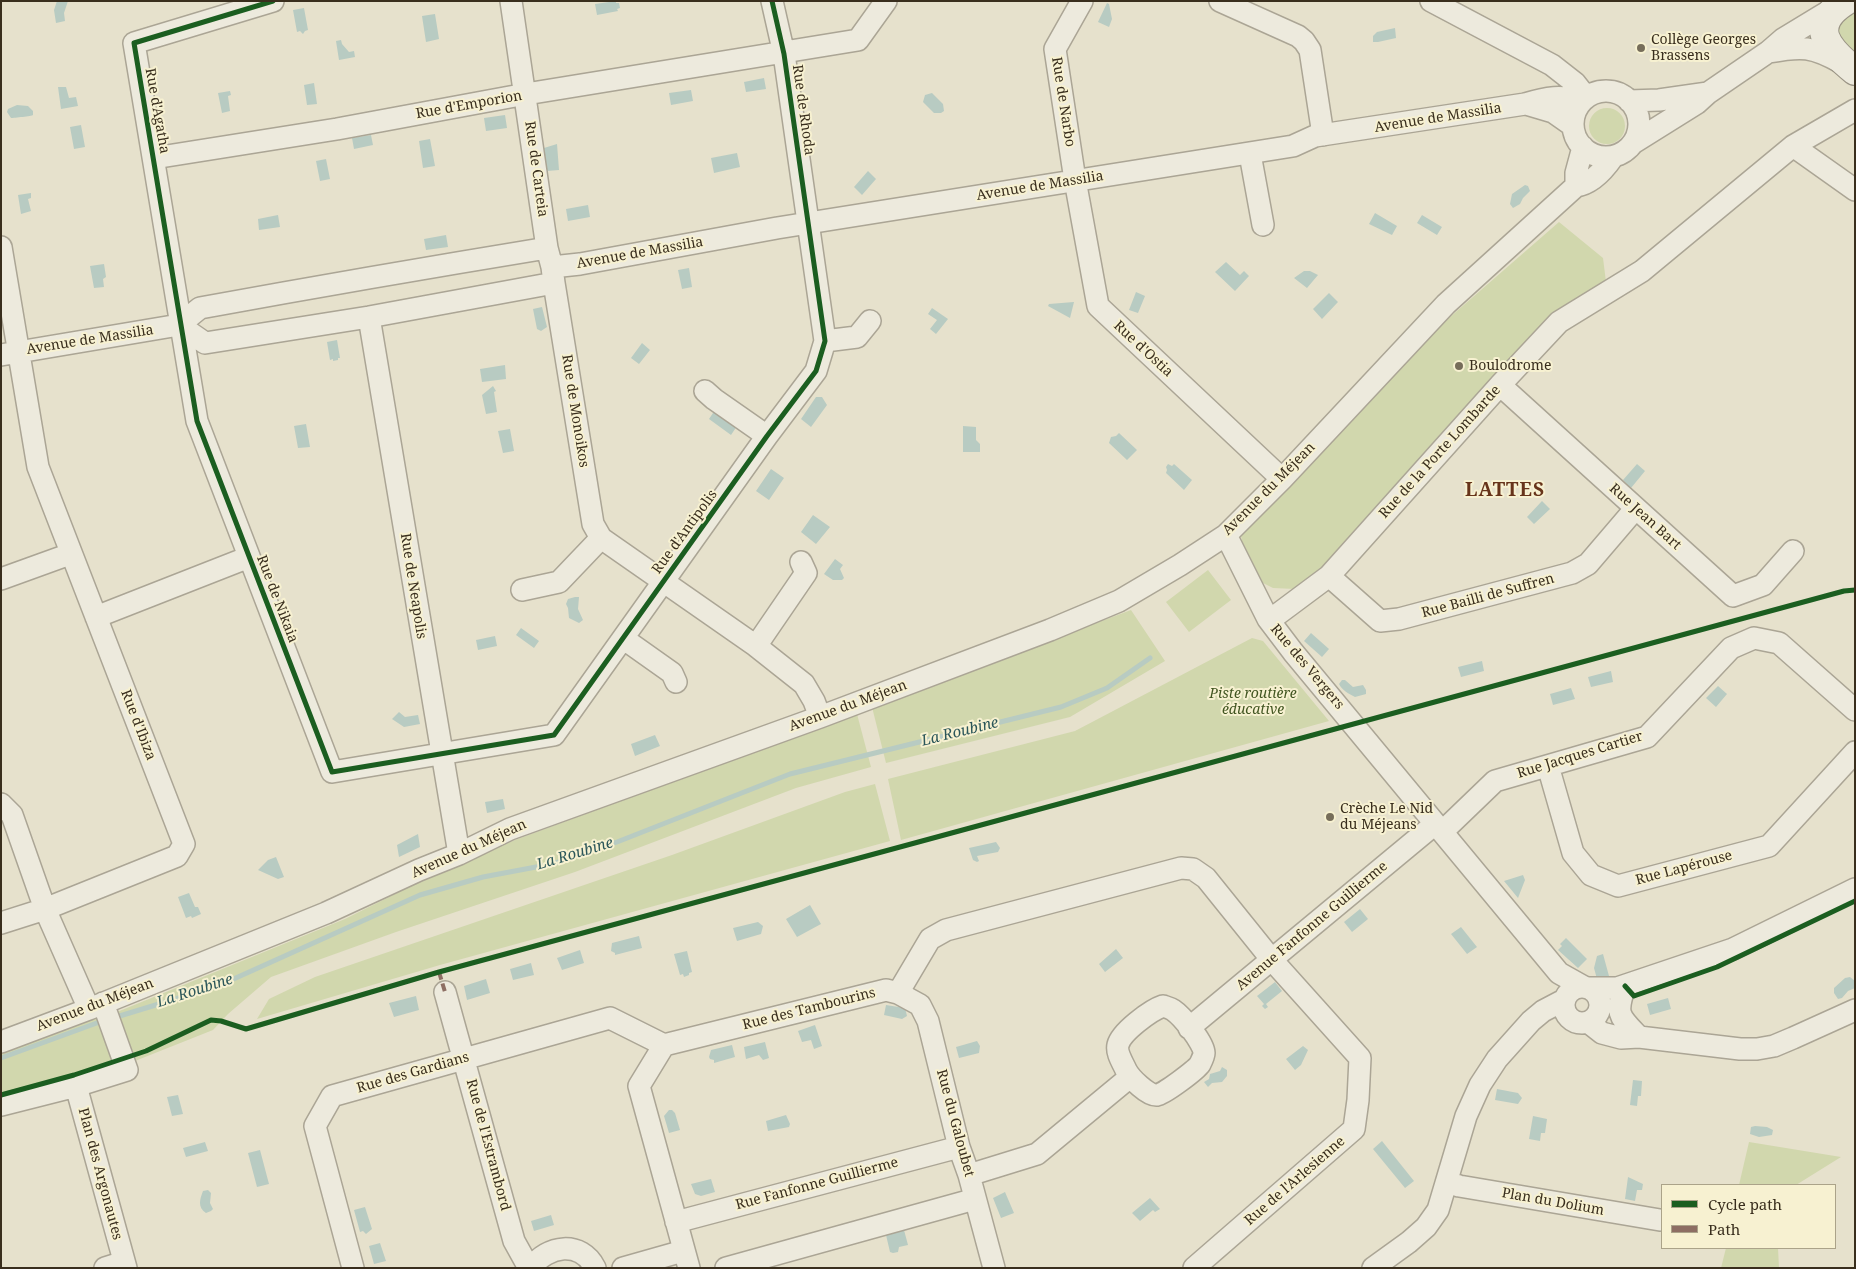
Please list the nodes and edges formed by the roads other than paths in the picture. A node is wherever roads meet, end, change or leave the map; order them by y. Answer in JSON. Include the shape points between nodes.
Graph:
{"nodes":[{"id":1,"x":273,"y":1,"type":"edge"},
{"id":2,"x":511,"y":1,"type":"edge"},
{"id":3,"x":772,"y":1,"type":"edge"},
{"id":4,"x":886,"y":1,"type":"edge"},
{"id":5,"x":1082,"y":1,"type":"edge"},
{"id":6,"x":1220,"y":1,"type":"edge"},
{"id":7,"x":1431,"y":1,"type":"edge"},
{"id":8,"x":1840,"y":5,"type":"edge"},
{"id":9,"x":1768,"y":52,"type":"junction"},
{"id":10,"x":784,"y":54,"type":"junction"},
{"id":11,"x":1552,"y":65,"type":"junction"},
{"id":12,"x":1855,"y":71,"type":"edge"},
{"id":13,"x":1708,"y":93,"type":"junction"},
{"id":14,"x":526,"y":94,"type":"junction"},
{"id":15,"x":1584,"y":99,"type":"junction"},
{"id":16,"x":1533,"y":101,"type":"junction"},
{"id":17,"x":1629,"y":101,"type":"junction"},
{"id":18,"x":1855,"y":110,"type":"edge"},
{"id":19,"x":1574,"y":126,"type":"junction"},
{"id":20,"x":1323,"y":135,"type":"junction"},
{"id":21,"x":1633,"y":143,"type":"junction"},
{"id":22,"x":1792,"y":146,"type":"junction"},
{"id":23,"x":1583,"y":147,"type":"junction"},
{"id":24,"x":1250,"y":154,"type":"junction"},
{"id":25,"x":1612,"y":157,"type":"junction"},
{"id":26,"x":154,"y":158,"type":"junction"},
{"id":27,"x":1075,"y":180,"type":"junction"},
{"id":28,"x":1576,"y":186,"type":"junction"},
{"id":29,"x":1855,"y":190,"type":"edge"},
{"id":30,"x":808,"y":224,"type":"junction"},
{"id":31,"x":1263,"y":225,"type":"dead end"},
{"id":32,"x":1,"y":247,"type":"edge"},
{"id":33,"x":551,"y":266,"type":"junction"},
{"id":34,"x":369,"y":317,"type":"junction"},
{"id":35,"x":870,"y":321,"type":"dead end"},
{"id":36,"x":180,"y":325,"type":"junction"},
{"id":37,"x":826,"y":341,"type":"junction"},
{"id":38,"x":10,"y":354,"type":"edge"},
{"id":39,"x":1500,"y":385,"type":"junction"},
{"id":40,"x":705,"y":391,"type":"dead end"},
{"id":41,"x":767,"y":436,"type":"junction"},
{"id":42,"x":1282,"y":479,"type":"junction"},
{"id":43,"x":1635,"y":509,"type":"junction"},
{"id":44,"x":1226,"y":535,"type":"junction"},
{"id":45,"x":601,"y":538,"type":"junction"},
{"id":46,"x":1793,"y":552,"type":"dead end"},
{"id":47,"x":70,"y":554,"type":"junction"},
{"id":48,"x":249,"y":556,"type":"junction"},
{"id":49,"x":801,"y":562,"type":"dead end"},
{"id":50,"x":1329,"y":576,"type":"junction"},
{"id":51,"x":1,"y":579,"type":"edge"},
{"id":52,"x":664,"y":581,"type":"junction"},
{"id":53,"x":522,"y":590,"type":"dead end"},
{"id":54,"x":96,"y":617,"type":"junction"},
{"id":55,"x":1268,"y":620,"type":"junction"},
{"id":56,"x":624,"y":639,"type":"junction"},
{"id":57,"x":756,"y":646,"type":"junction"},
{"id":58,"x":676,"y":682,"type":"dead end"},
{"id":59,"x":1855,"y":710,"type":"edge"},
{"id":60,"x":820,"y":717,"type":"junction"},
{"id":61,"x":1855,"y":752,"type":"edge"},
{"id":62,"x":441,"y":755,"type":"junction"},
{"id":63,"x":1548,"y":766,"type":"junction"},
{"id":64,"x":1,"y":804,"type":"edge"},
{"id":65,"x":1439,"y":828,"type":"junction"},
{"id":66,"x":459,"y":854,"type":"junction"},
{"id":67,"x":1855,"y":889,"type":"edge"},
{"id":68,"x":45,"y":909,"type":"junction"},
{"id":69,"x":1,"y":923,"type":"edge"},
{"id":70,"x":1272,"y":960,"type":"junction"},
{"id":71,"x":1621,"y":987,"type":"junction"},
{"id":72,"x":445,"y":992,"type":"dead end"},
{"id":73,"x":898,"y":993,"type":"junction"},
{"id":74,"x":1582,"y":1003,"type":"junction"},
{"id":75,"x":96,"y":1006,"type":"junction"},
{"id":76,"x":1855,"y":1010,"type":"edge"},
{"id":77,"x":1189,"y":1028,"type":"junction"},
{"id":78,"x":1639,"y":1037,"type":"junction"},
{"id":79,"x":1,"y":1042,"type":"edge"},
{"id":80,"x":664,"y":1044,"type":"junction"},
{"id":81,"x":464,"y":1059,"type":"junction"},
{"id":82,"x":1130,"y":1077,"type":"junction"},
{"id":83,"x":76,"y":1086,"type":"junction"},
{"id":84,"x":1,"y":1105,"type":"edge"},
{"id":85,"x":959,"y":1147,"type":"junction"},
{"id":86,"x":970,"y":1175,"type":"junction"},
{"id":87,"x":1447,"y":1182,"type":"junction"},
{"id":88,"x":975,"y":1199,"type":"junction"},
{"id":89,"x":1660,"y":1220,"type":"dead end"},
{"id":90,"x":676,"y":1222,"type":"junction"},
{"id":91,"x":686,"y":1259,"type":"edge"},
{"id":92,"x":118,"y":1266,"type":"edge"},
{"id":93,"x":353,"y":1268,"type":"edge"},
{"id":94,"x":530,"y":1268,"type":"edge"},
{"id":95,"x":595,"y":1268,"type":"edge"},
{"id":96,"x":622,"y":1268,"type":"edge"},
{"id":97,"x":726,"y":1268,"type":"edge"},
{"id":98,"x":994,"y":1268,"type":"edge"},
{"id":99,"x":1194,"y":1268,"type":"edge"},
{"id":100,"x":1373,"y":1268,"type":"edge"}],
"edges":[{"from":1,"to":26,"type":"street","name":"Rue d'Agatha","via":[[134,43]]},
{"from":2,"to":14,"type":"street","name":"Rue de Carteia"},
{"from":3,"to":10,"type":"street","name":"Rue de Rhoda"},
{"from":4,"to":10,"type":"street","name":"Rue d'Emporion","via":[[858,40]]},
{"from":5,"to":27,"type":"street","name":"Rue de Narbo","via":[[1054,49]]},
{"from":6,"to":20,"type":"street","via":[[1304,41],[1310,50]]},
{"from":7,"to":11,"type":"street"},
{"from":8,"to":9,"type":"street","via":[[1783,39]]},
{"from":8,"to":12,"type":"street","via":[[1828,19],[1824,36],[1835,55]]},
{"from":9,"to":12,"type":"street","via":[[1805,48],[1822,52]]},
{"from":9,"to":13,"type":"street"},
{"from":10,"to":14,"type":"street","name":"Rue d'Emporion"},
{"from":10,"to":30,"type":"street","name":"Rue de Rhoda"},
{"from":11,"to":15,"type":"street","via":[[1575,82]]},
{"from":11,"to":16,"type":"street","via":[[1549,86]]},
{"from":13,"to":17,"type":"street"},
{"from":13,"to":21,"type":"street","via":[[1698,103]]},
{"from":14,"to":26,"type":"street","name":"Rue d'Emporion"},
{"from":14,"to":33,"type":"street","name":"Rue de Carteia"},
{"from":15,"to":16,"type":"street","name":"Avenue de Massilia","via":[[1564,96]]},
{"from":15,"to":17,"type":"street","via":[[1601,92],[1612,92]]},
{"from":15,"to":19,"type":"street","via":[[1577,110]]},
{"from":16,"to":19,"type":"street","name":"Avenue de Massilia"},
{"from":16,"to":20,"type":"street","name":"Avenue de Massilia"},
{"from":17,"to":21,"type":"street","via":[[1639,121]]},
{"from":18,"to":22,"type":"street","name":"Rue de la Porte Lombarde"},
{"from":19,"to":23,"type":"street"},
{"from":20,"to":24,"type":"street","name":"Avenue de Massilia","via":[[1293,146]]},
{"from":21,"to":25,"type":"street"},
{"from":22,"to":29,"type":"street"},
{"from":22,"to":39,"type":"street","name":"Rue de la Porte Lombarde","via":[[1642,271],[1559,322]]},
{"from":23,"to":25,"type":"street","via":[[1592,154]]},
{"from":23,"to":28,"type":"street"},
{"from":24,"to":27,"type":"street","name":"Avenue de Massilia"},
{"from":24,"to":31,"type":"street"},
{"from":25,"to":28,"type":"street","name":"Avenue du Méjean","via":[[1605,168],[1585,185]]},
{"from":26,"to":36,"type":"street","name":"Rue d'Agatha"},
{"from":27,"to":30,"type":"street","name":"Avenue de Massilia"},
{"from":27,"to":42,"type":"street","name":"Rue d'Ostia","via":[[1098,306]]},
{"from":28,"to":42,"type":"street","name":"Avenue du Méjean","via":[[1446,304]]},
{"from":30,"to":33,"type":"street","name":"Avenue de Massilia","via":[[580,264]]},
{"from":30,"to":37,"type":"street","name":"Rue d'Antipolis"},
{"from":32,"to":38,"type":"street","name":"Rue d'Ibiza"},
{"from":33,"to":34,"type":"street","name":"Avenue de Massilia"},
{"from":33,"to":36,"type":"street","name":"Avenue de Massilia","via":[[362,278],[200,308]]},
{"from":33,"to":45,"type":"street","name":"Rue de Monoikos","via":[[593,524]]},
{"from":34,"to":36,"type":"street","name":"Avenue de Massilia","via":[[205,343]]},
{"from":34,"to":62,"type":"street","name":"Rue de Neapolis"},
{"from":35,"to":37,"type":"street","via":[[857,337]]},
{"from":36,"to":38,"type":"street","name":"Avenue de Massilia"},
{"from":36,"to":48,"type":"street","name":"Rue de Nikaia","via":[[197,421]]},
{"from":37,"to":41,"type":"street","name":"Rue d'Antipolis","via":[[816,371]]},
{"from":38,"to":47,"type":"street","name":"Rue d'Ibiza","via":[[38,467]]},
{"from":39,"to":43,"type":"street","name":"Rue Jean Bart"},
{"from":39,"to":50,"type":"street","name":"Rue de la Porte Lombarde"},
{"from":40,"to":41,"type":"street"},
{"from":41,"to":52,"type":"street","name":"Rue d'Antipolis"},
{"from":42,"to":44,"type":"street","name":"Avenue du Méjean"},
{"from":43,"to":46,"type":"street","name":"Rue Jean Bart","via":[[1732,596],[1763,585]]},
{"from":43,"to":50,"type":"street","name":"Rue Bailli de Suffren","via":[[1588,564],[1572,573],[1399,619],[1380,621]]},
{"from":44,"to":55,"type":"street","name":"Rue des Vergers"},
{"from":44,"to":60,"type":"street","name":"Avenue du Méjean","via":[[1119,601]]},
{"from":45,"to":52,"type":"street"},
{"from":45,"to":53,"type":"street","via":[[559,582]]},
{"from":47,"to":51,"type":"street"},
{"from":47,"to":54,"type":"street","name":"Rue d'Ibiza"},
{"from":48,"to":54,"type":"street"},
{"from":48,"to":62,"type":"street","name":"Rue de Nikaia","via":[[332,772]]},
{"from":49,"to":57,"type":"street","via":[[806,573]]},
{"from":50,"to":55,"type":"street","name":"Rue de la Porte Lombarde"},
{"from":52,"to":56,"type":"street","name":"Rue d'Antipolis"},
{"from":52,"to":57,"type":"street"},
{"from":54,"to":68,"type":"street","name":"Rue d'Ibiza","via":[[184,844],[177,856]]},
{"from":55,"to":65,"type":"street","name":"Rue des Vergers"},
{"from":56,"to":58,"type":"street","via":[[672,673]]},
{"from":56,"to":62,"type":"street","name":"Rue d'Antipolis","via":[[554,735]]},
{"from":57,"to":60,"type":"street","via":[[804,684]]},
{"from":59,"to":63,"type":"street","name":"Rue Jacques Cartier","via":[[1779,643],[1754,638],[1731,648],[1647,737]]},
{"from":60,"to":66,"type":"street","name":"Avenue du Méjean","via":[[510,829]]},
{"from":61,"to":63,"type":"street","name":"Rue Lapérouse","via":[[1769,846],[1618,886],[1591,875],[1573,853]]},
{"from":62,"to":66,"type":"street","name":"Rue de Neapolis"},
{"from":63,"to":65,"type":"street","name":"Rue Jacques Cartier","via":[[1495,781]]},
{"from":64,"to":68,"type":"street","via":[[12,815]]},
{"from":65,"to":70,"type":"street","name":"Avenue Fanfonne Guillierme"},
{"from":65,"to":74,"type":"street","name":"Rue des Vergers"},
{"from":66,"to":75,"type":"street","name":"Avenue du Méjean","via":[[326,913]]},
{"from":67,"to":71,"type":"street","via":[[1733,949]]},
{"from":68,"to":69,"type":"street"},
{"from":68,"to":75,"type":"street"},
{"from":70,"to":73,"type":"street","via":[[1206,878],[1193,869],[1181,868],[946,930],[930,939]]},
{"from":70,"to":77,"type":"street","name":"Avenue Fanfonne Guillierme"},
{"from":70,"to":99,"type":"street","name":"Rue de l'Arlesienne","via":[[1360,1058],[1354,1129]]},
{"from":71,"to":74,"type":"street"},
{"from":71,"to":78,"type":"street","via":[[1619,1014]]},
{"from":72,"to":81,"type":"street","name":"Rue de l'Estrambord"},
{"from":73,"to":80,"type":"street","name":"Rue des Tambourins","via":[[886,990]]},
{"from":73,"to":85,"type":"street","name":"Rue du Galoubet","via":[[920,1005],[928,1021]]},
{"from":74,"to":78,"type":"street","via":[[1602,1033],[1622,1038]]},
{"from":74,"to":87,"type":"street","via":[[1531,1021],[1497,1059],[1480,1085],[1466,1116]]},
{"from":75,"to":79,"type":"street","name":"Avenue du Méjean"},
{"from":75,"to":83,"type":"street","via":[[125,1065]]},
{"from":76,"to":78,"type":"street","via":[[1774,1046],[1758,1048],[1740,1049]]},
{"from":77,"to":82,"type":"street","via":[[1204,1053],[1200,1064],[1158,1095]]},
{"from":77,"to":82,"type":"street","via":[[1174,1011],[1163,1006],[1124,1034],[1117,1046]]},
{"from":80,"to":81,"type":"street","name":"Rue des Gardians","via":[[610,1018]]},
{"from":80,"to":90,"type":"street","via":[[639,1086]]},
{"from":81,"to":93,"type":"street","name":"Rue des Gardians","via":[[332,1096],[315,1126]]},
{"from":81,"to":94,"type":"street","name":"Rue de l'Estrambord","via":[[514,1241]]},
{"from":82,"to":86,"type":"street","via":[[1037,1154]]},
{"from":83,"to":84,"type":"street"},
{"from":83,"to":92,"type":"street","name":"Plan des Argonautes"},
{"from":85,"to":86,"type":"street","name":"Rue du Galoubet"},
{"from":85,"to":90,"type":"street","name":"Rue Fanfonne Guillierme"},
{"from":86,"to":88,"type":"street","name":"Rue du Galoubet"},
{"from":87,"to":89,"type":"street","name":"Plan du Dolium"},
{"from":87,"to":100,"type":"street","via":[[1438,1210],[1426,1227]]},
{"from":88,"to":97,"type":"street"},
{"from":88,"to":98,"type":"street","name":"Rue du Galoubet"},
{"from":90,"to":91,"type":"street"},
{"from":91,"to":96,"type":"street"},
{"from":94,"to":95,"type":"street","via":[[547,1252],[559,1249],[584,1255]]}]}
